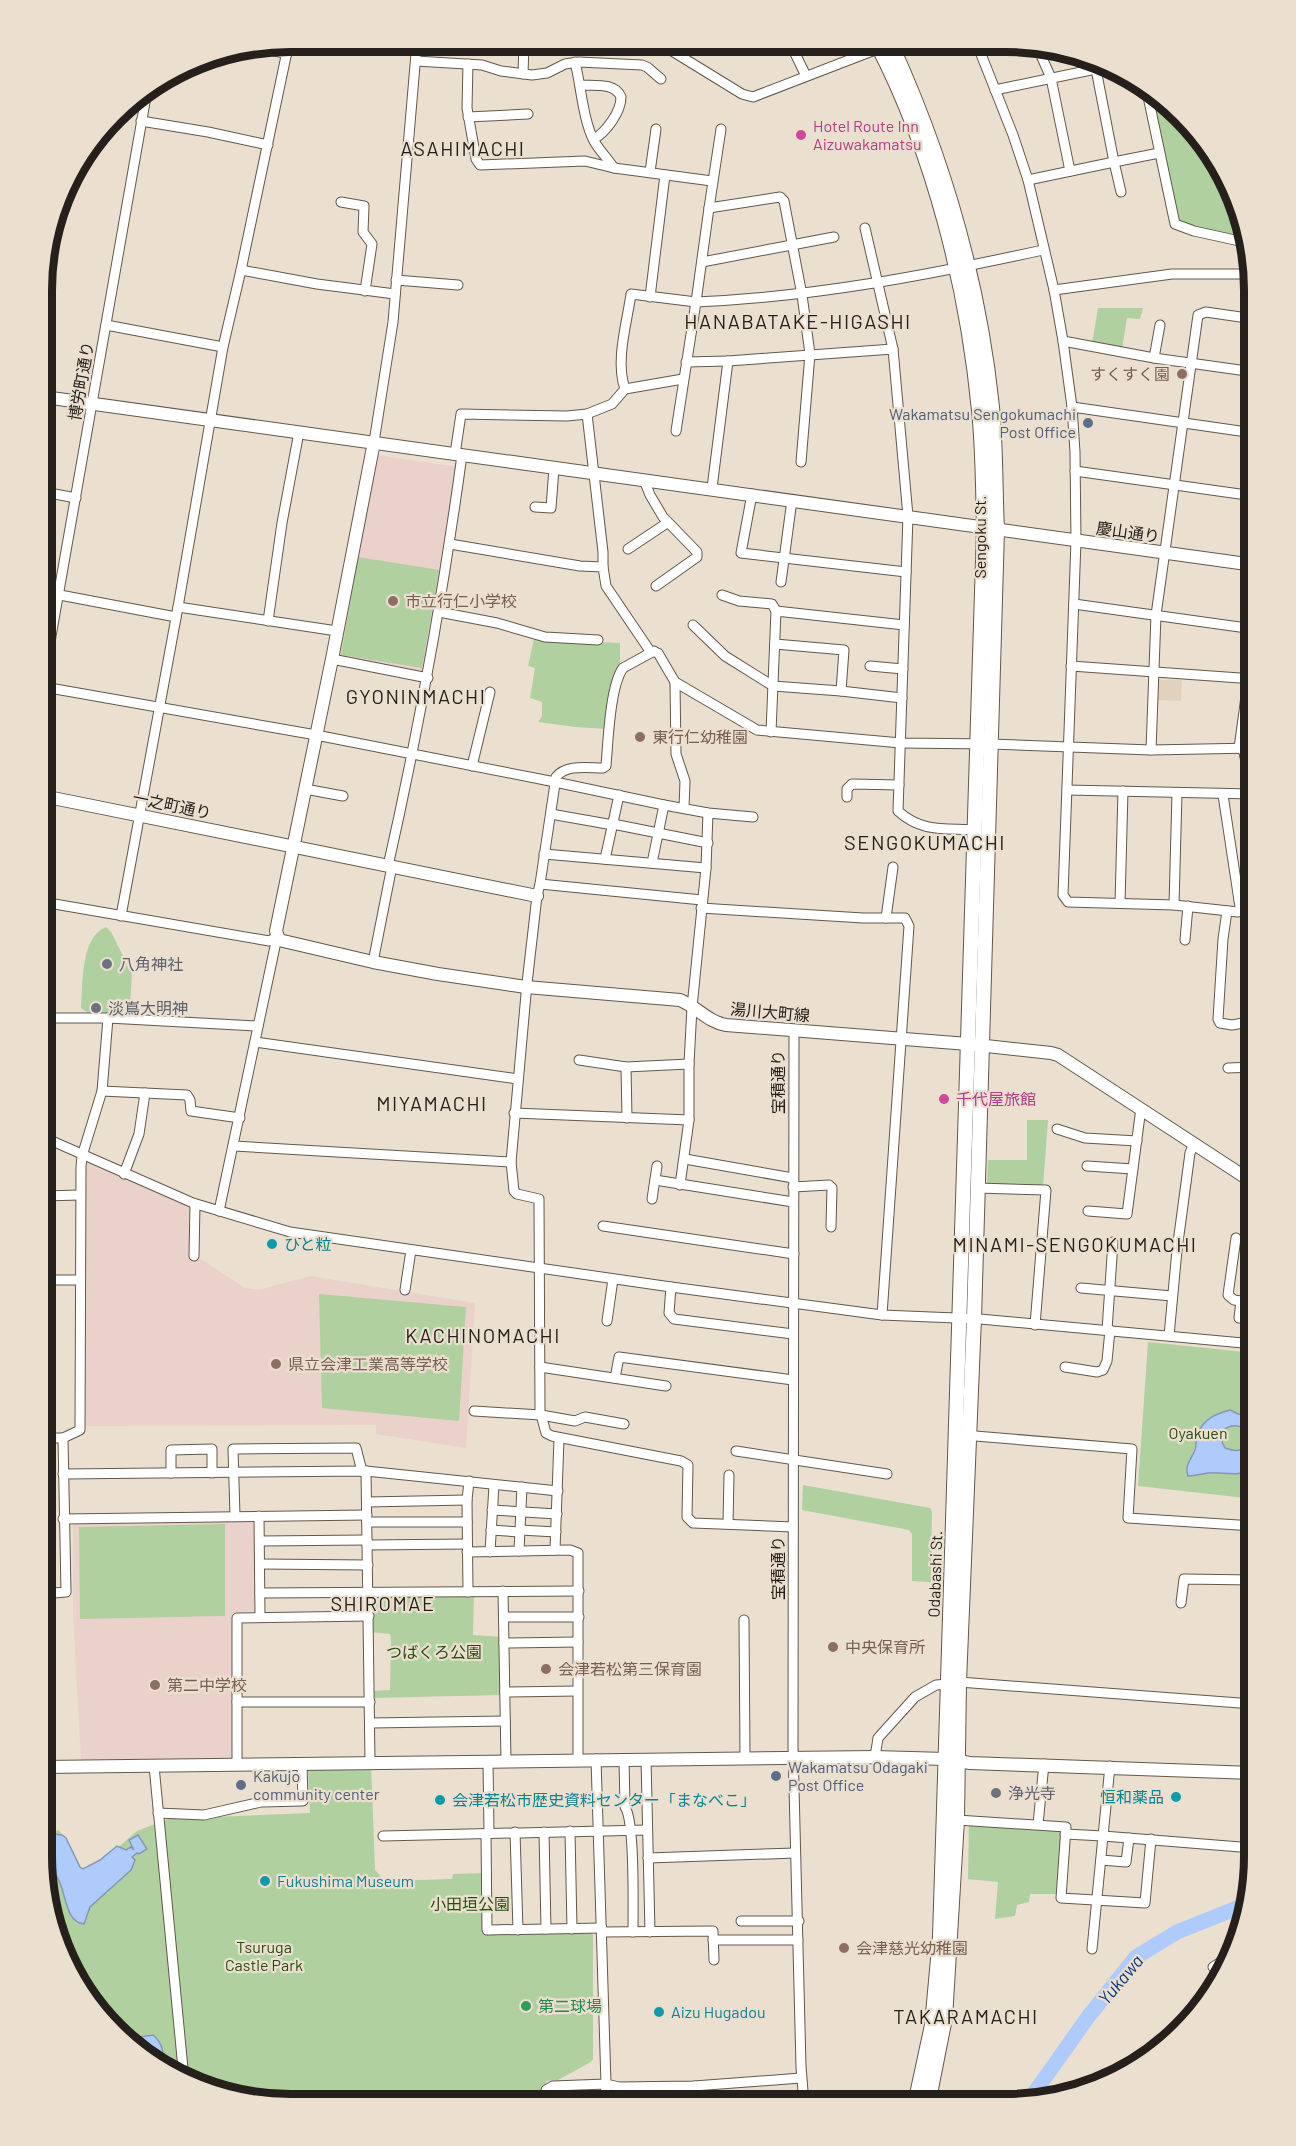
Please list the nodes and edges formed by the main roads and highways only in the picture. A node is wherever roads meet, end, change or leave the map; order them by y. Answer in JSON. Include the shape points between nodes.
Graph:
{"nodes":[{"id":1,"x":889,"y":52,"type":"edge"},
{"id":2,"x":984,"y":744,"type":"junction"},
{"id":3,"x":975,"y":1044,"type":"junction"},
{"id":4,"x":967,"y":1318,"type":"junction"},
{"id":5,"x":952,"y":1760,"type":"junction"},
{"id":6,"x":917,"y":2094,"type":"edge"},
{"id":7,"x":930,"y":2094,"type":"edge"}],
"edges":[{"from":1,"to":2,"type":"main road","name":"Sengoku St.","via":[[904,71],[943,176],[992,408]]},
{"from":2,"to":3,"type":"main road","name":"Sengoku St."},
{"from":2,"to":3,"type":"main road","name":"Sengoku St.","via":[[975,830]]},
{"from":3,"to":4,"type":"main road","name":"Odabashi St."},
{"from":3,"to":4,"type":"main road","name":"Odabashi St.","via":[[977,1188]]},
{"from":4,"to":5,"type":"main road","name":"Odabashi St."},
{"from":5,"to":6,"type":"main road","name":"Odabashi St.","via":[[937,1982]]},
{"from":5,"to":7,"type":"main road","name":"Odabashi St.","via":[[957,1820],[945,2018]]}]}
